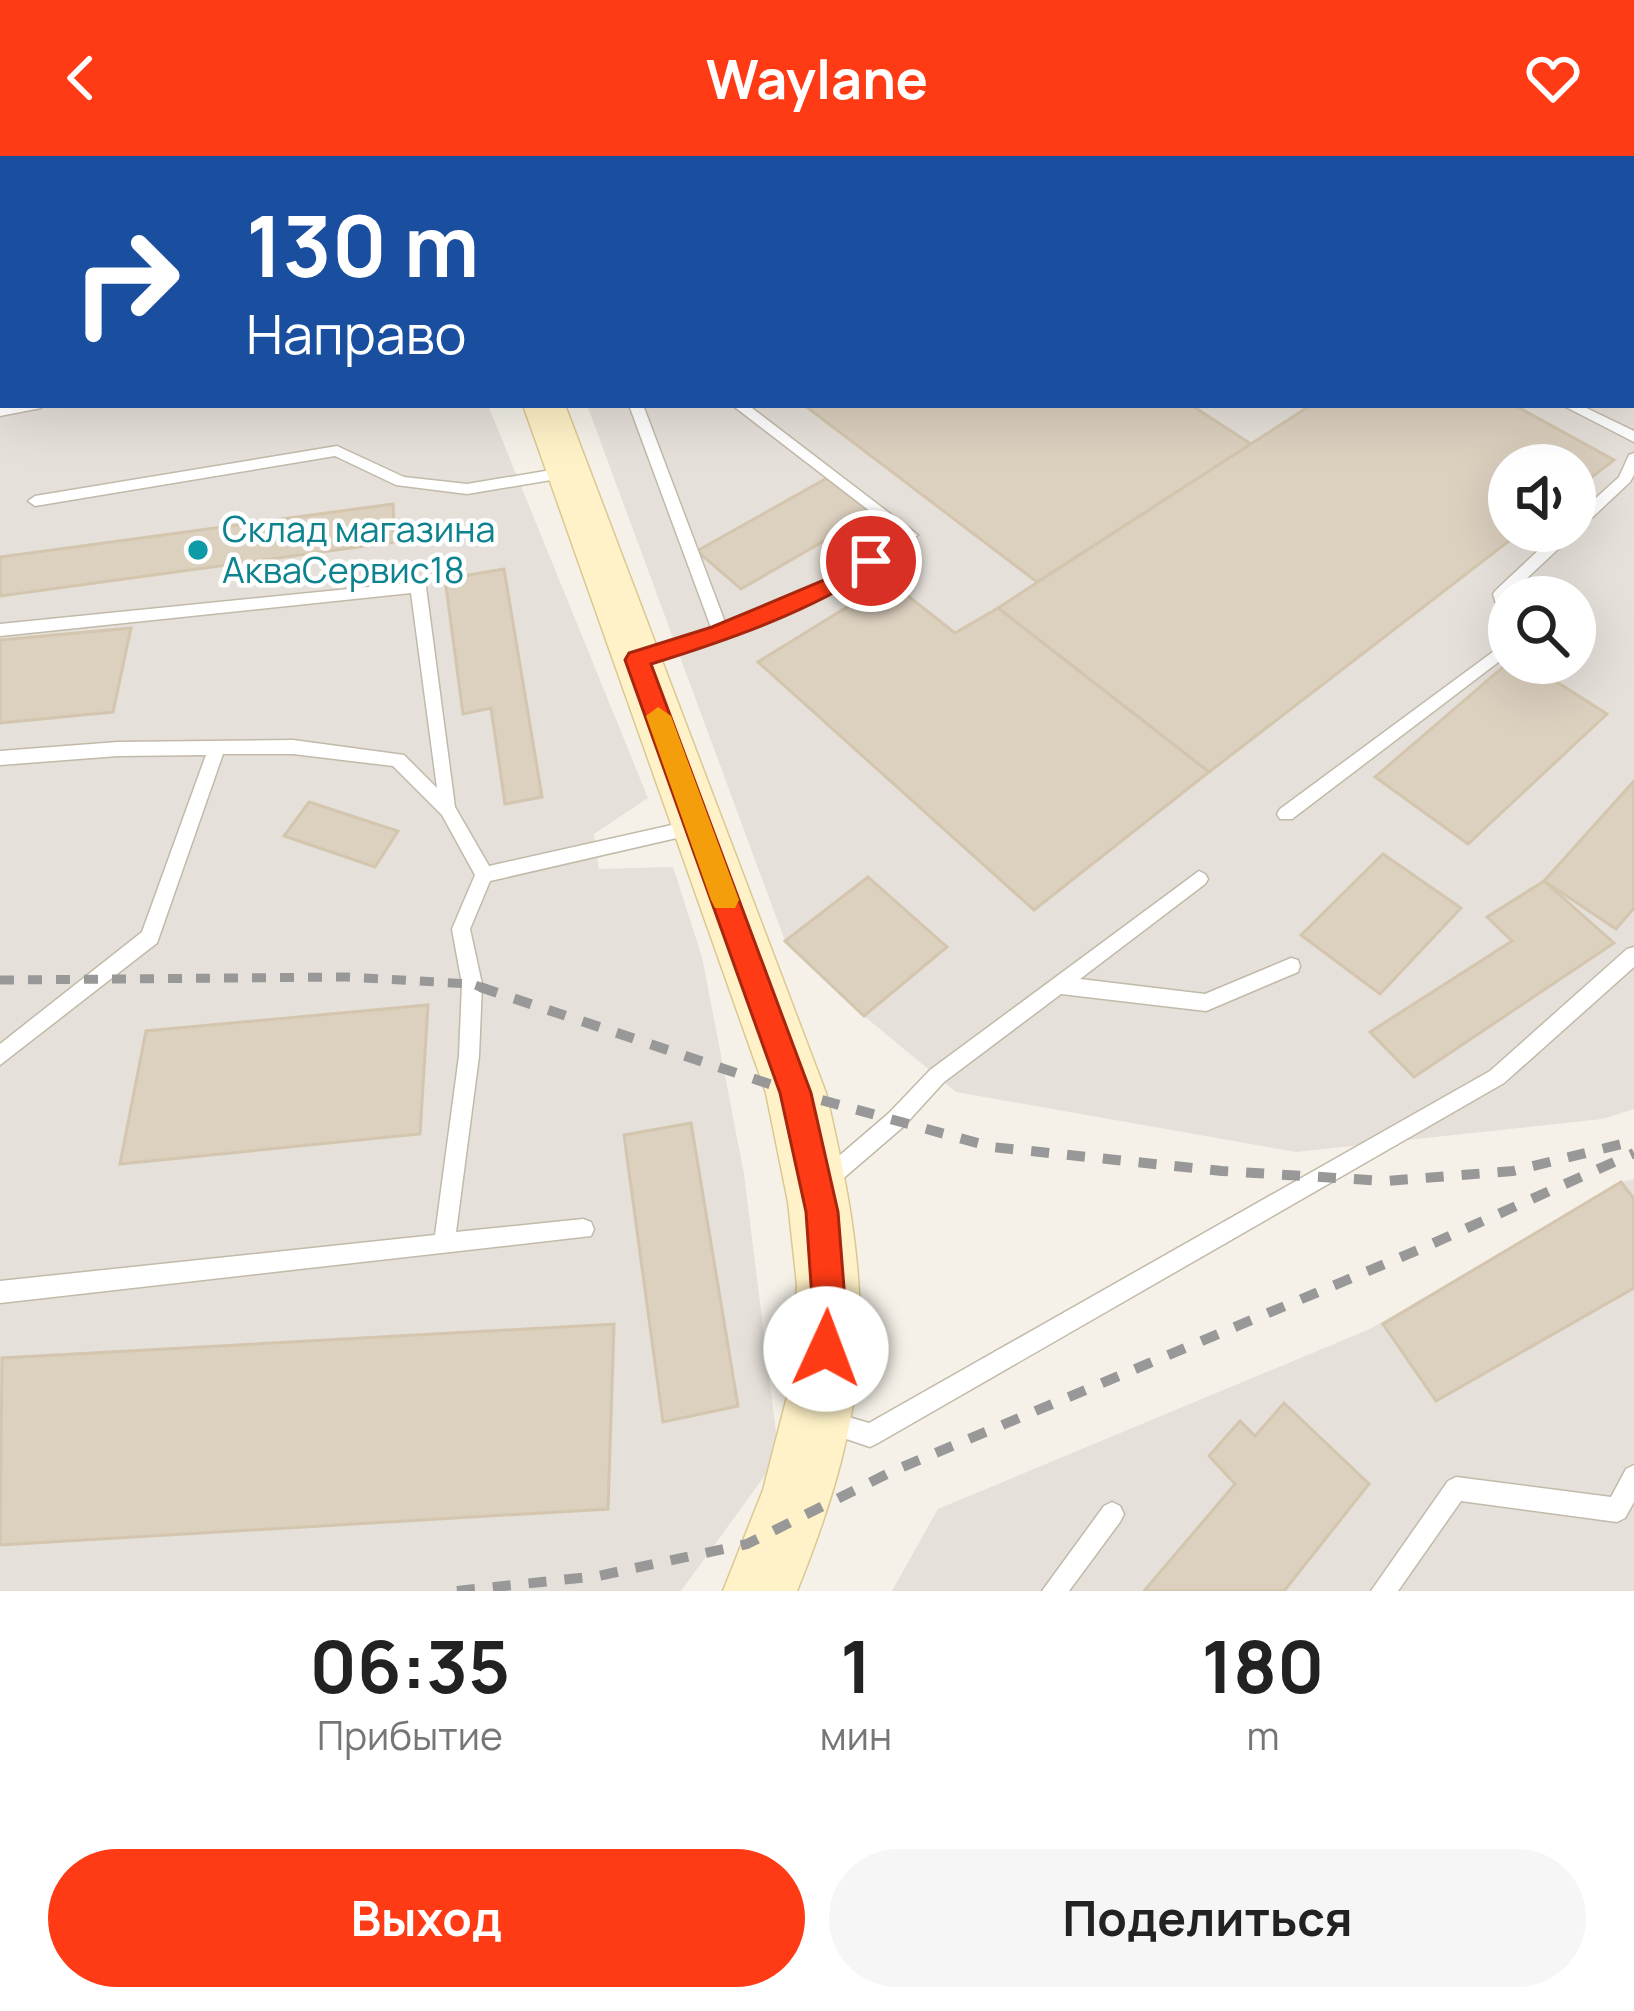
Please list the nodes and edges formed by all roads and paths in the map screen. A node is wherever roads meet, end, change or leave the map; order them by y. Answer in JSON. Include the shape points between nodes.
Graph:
{"nodes":[{"id":1,"x":545,"y":408,"type":"edge"},
{"id":2,"x":637,"y":408,"type":"edge"},
{"id":3,"x":743,"y":408,"type":"edge"},
{"id":4,"x":1575,"y":408,"type":"edge"},
{"id":5,"x":1634,"y":436,"type":"edge"},
{"id":6,"x":1634,"y":458,"type":"edge"},
{"id":7,"x":569,"y":472,"type":"junction"},
{"id":8,"x":35,"y":501,"type":"dead end"},
{"id":9,"x":1596,"y":505,"type":"edge"},
{"id":10,"x":1546,"y":552,"type":"edge"},
{"id":11,"x":1520,"y":576,"type":"edge"},
{"id":12,"x":0,"y":630,"type":"edge"},
{"id":13,"x":721,"y":633,"type":"junction"},
{"id":14,"x":638,"y":660,"type":"junction"},
{"id":15,"x":1488,"y":662,"type":"edge"},
{"id":16,"x":217,"y":748,"type":"junction"},
{"id":17,"x":0,"y":758,"type":"edge"},
{"id":18,"x":448,"y":810,"type":"junction"},
{"id":19,"x":1286,"y":814,"type":"dead end"},
{"id":20,"x":699,"y":826,"type":"junction"},
{"id":21,"x":484,"y":875,"type":"junction"},
{"id":22,"x":1199,"y":879,"type":"dead end"},
{"id":23,"x":1634,"y":955,"type":"edge"},
{"id":24,"x":1291,"y":966,"type":"dead end"},
{"id":25,"x":1058,"y":985,"type":"junction"},
{"id":26,"x":0,"y":1056,"type":"edge"},
{"id":27,"x":817,"y":1188,"type":"junction"},
{"id":28,"x":583,"y":1228,"type":"dead end"},
{"id":29,"x":444,"y":1244,"type":"junction"},
{"id":30,"x":0,"y":1292,"type":"edge"},
{"id":31,"x":819,"y":1420,"type":"junction"},
{"id":32,"x":1634,"y":1477,"type":"edge"},
{"id":33,"x":1112,"y":1514,"type":"dead end"},
{"id":34,"x":760,"y":1591,"type":"edge"},
{"id":35,"x":1054,"y":1591,"type":"edge"},
{"id":36,"x":1383,"y":1591,"type":"edge"}],
"edges":[{"from":1,"to":7,"type":"street"},
{"from":2,"to":13,"type":"lane"},
{"from":3,"to":13,"type":"lane","via":[[911,535],[831,586]]},
{"from":4,"to":5,"type":"lane"},
{"from":6,"to":9,"type":"lane"},
{"from":7,"to":8,"type":"lane","via":[[466,489],[401,482],[337,451]]},
{"from":7,"to":14,"type":"street"},
{"from":10,"to":11,"type":"lane"},
{"from":12,"to":18,"type":"lane","via":[[418,586]]},
{"from":13,"to":14,"type":"lane"},
{"from":14,"to":20,"type":"street"},
{"from":15,"to":19,"type":"lane"},
{"from":16,"to":17,"type":"lane"},
{"from":16,"to":18,"type":"lane","via":[[293,747],[398,760]]},
{"from":16,"to":26,"type":"lane","via":[[150,937]]},
{"from":18,"to":21,"type":"lane"},
{"from":20,"to":21,"type":"lane"},
{"from":20,"to":27,"type":"street","via":[[796,1093]]},
{"from":21,"to":29,"type":"lane","via":[[461,929],[472,984],[469,1056]]},
{"from":22,"to":25,"type":"lane"},
{"from":23,"to":31,"type":"lane","via":[[1497,1077],[1217,1240],[870,1435]]},
{"from":24,"to":25,"type":"lane","via":[[1206,1003]]},
{"from":25,"to":27,"type":"lane","via":[[937,1076]]},
{"from":27,"to":31,"type":"street","via":[[830,1313]]},
{"from":28,"to":29,"type":"lane"},
{"from":29,"to":30,"type":"lane"},
{"from":31,"to":34,"type":"street"},
{"from":32,"to":36,"type":"lane","via":[[1617,1510],[1456,1489]]},
{"from":33,"to":35,"type":"lane"}]}
